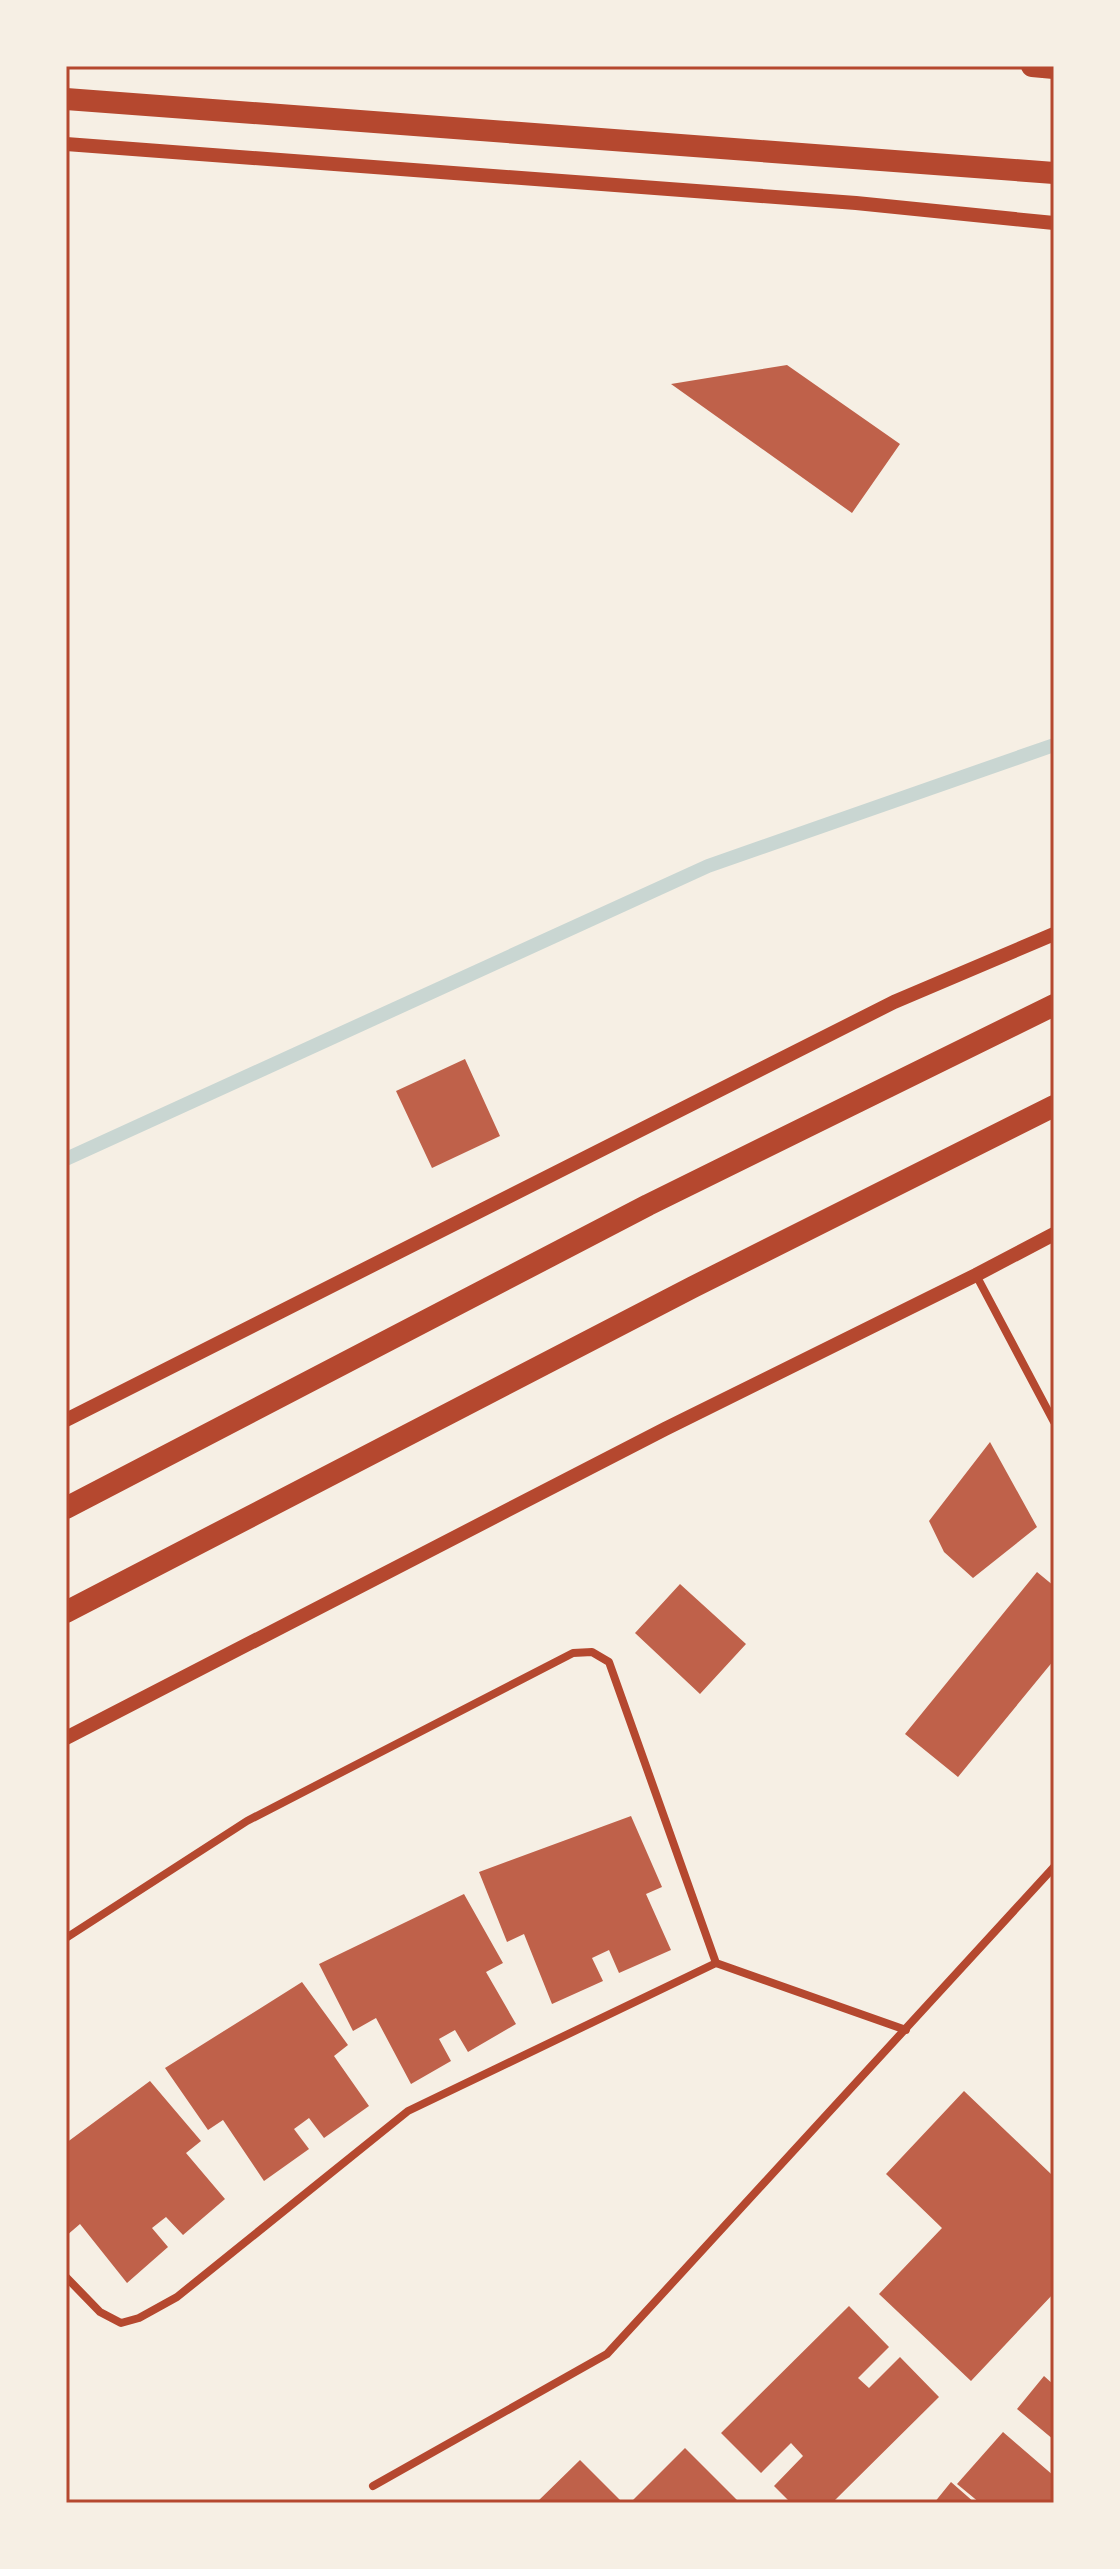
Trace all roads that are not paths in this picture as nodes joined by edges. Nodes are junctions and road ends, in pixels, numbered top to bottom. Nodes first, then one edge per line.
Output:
1 (1032, 66) edge
2 (1054, 68) edge
3 (66, 99) edge
4 (66, 144) edge
5 (1054, 173) edge
6 (1054, 223) edge
7 (1054, 934) edge
8 (1054, 1005) edge
9 (1054, 1106) edge
10 (1054, 1234) edge
11 (976, 1275) junction
12 (66, 1420) edge
13 (1054, 1422) edge
14 (66, 1508) edge
15 (66, 1612) edge
16 (66, 1738) edge
17 (1054, 1867) edge
18 (66, 1938) edge
19 (716, 1963) junction
20 (906, 2030) junction
21 (66, 2277) edge
22 (373, 2486) dead end

1 - 2 highway
3 - 5 highway
4 - 6 street
7 - 12 street
8 - 14 highway
9 - 15 highway
10 - 11 street
11 - 13 street
11 - 16 street
17 - 20 street
18 - 19 street
19 - 20 street
19 - 21 street
20 - 22 street

